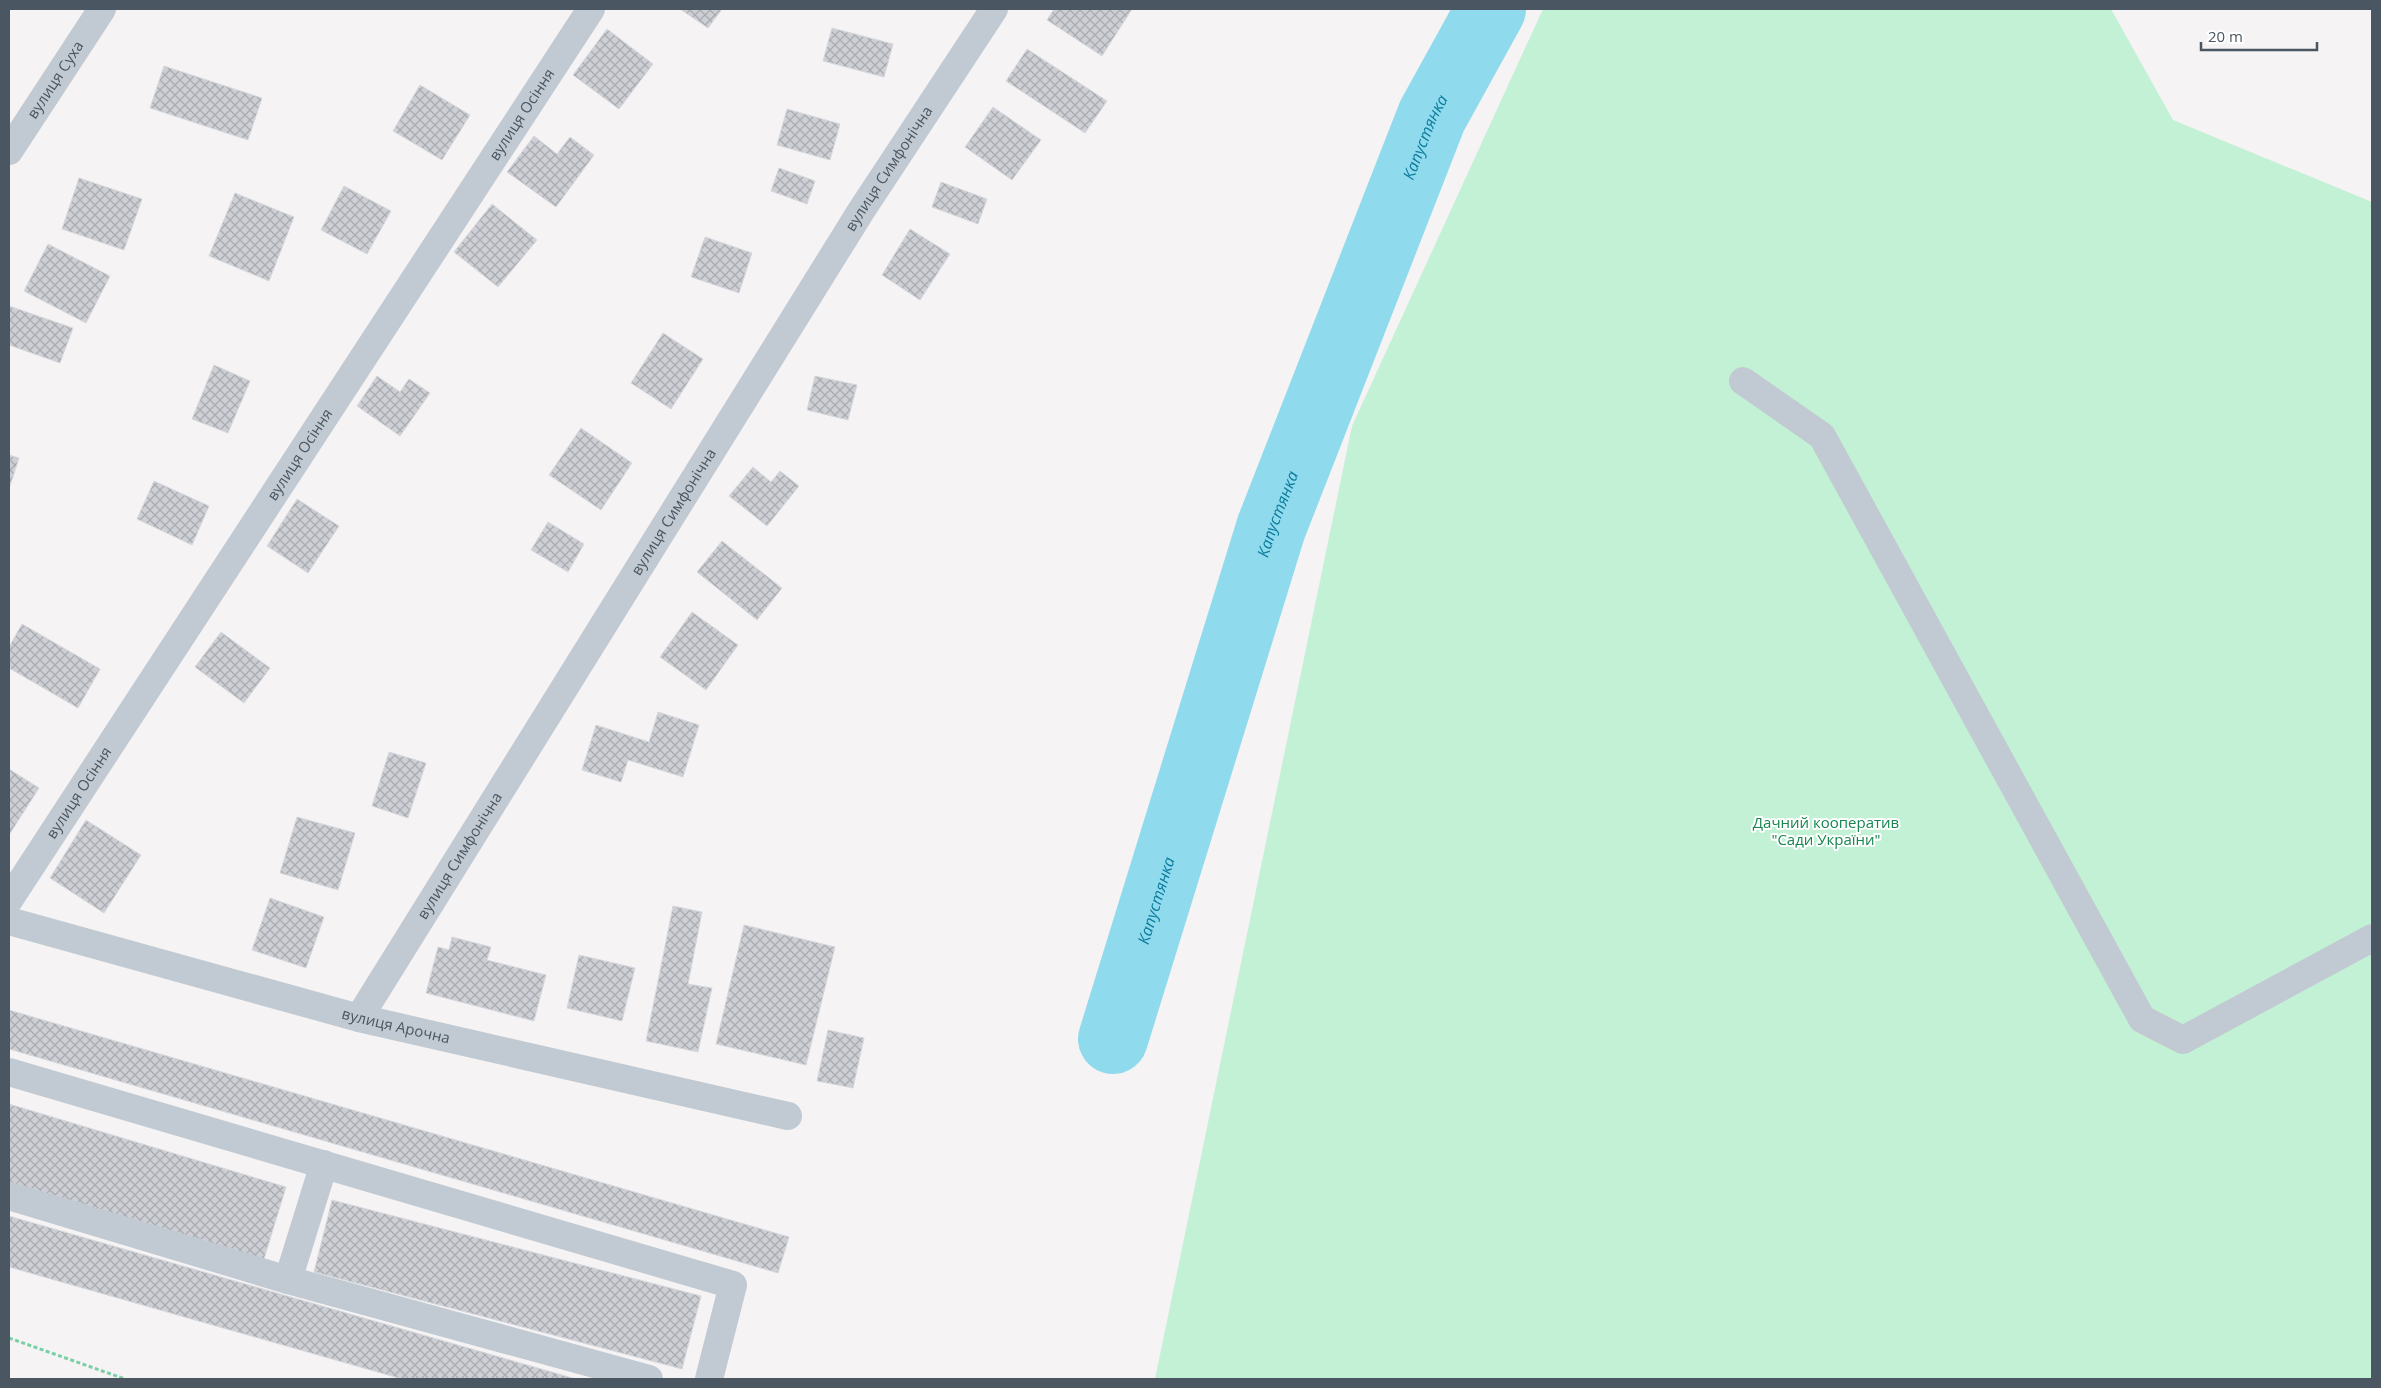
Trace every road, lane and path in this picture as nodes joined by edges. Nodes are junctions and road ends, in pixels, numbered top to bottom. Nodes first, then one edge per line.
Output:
1 (102, 9) edge
2 (591, 9) edge
3 (994, 9) edge
4 (9, 151) edge
5 (1743, 381) dead end
6 (9, 900) edge
7 (9, 921) edge
8 (2372, 938) edge
9 (358, 1018) junction
10 (9, 1072) edge
11 (788, 1116) dead end
12 (324, 1164) junction
13 (9, 1196) edge
14 (288, 1280) junction
15 (9, 1338) edge
16 (125, 1379) edge
17 (649, 1379) edge
18 (709, 1379) edge

1 - 4 street, вулиця Суха
2 - 6 street, вулиця Осіння
3 - 9 street, вулиця Симфонічна
5 - 8 street
7 - 9 street, вулиця Арочна
9 - 11 street, вулиця Арочна
10 - 12 street
12 - 14 street
12 - 18 street
13 - 14 street
14 - 17 street
15 - 16 path

